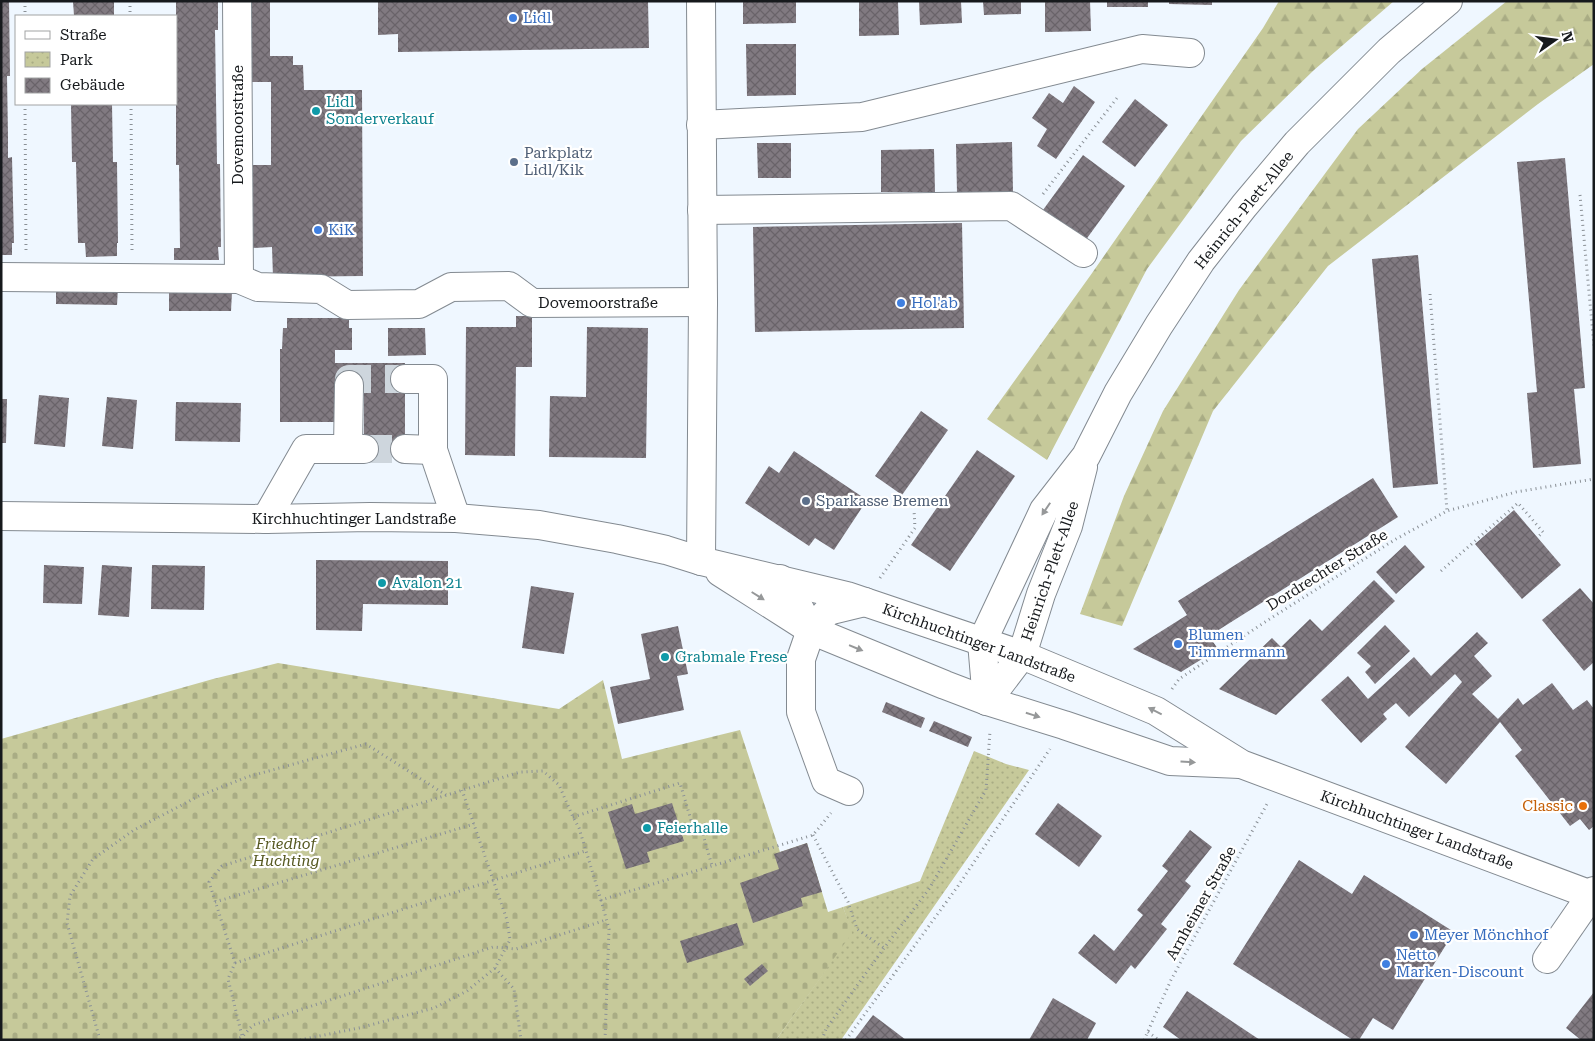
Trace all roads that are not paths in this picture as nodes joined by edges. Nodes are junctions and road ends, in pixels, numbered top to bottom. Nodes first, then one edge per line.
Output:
1 (237, 1) edge
2 (701, 1) edge
3 (1448, 1) edge
4 (1190, 53) dead end
5 (701, 125) junction
6 (702, 210) junction
7 (1083, 253) dead end
8 (14, 277) edge
9 (239, 279) junction
10 (703, 302) junction
11 (405, 379) tunnel mouth
12 (349, 385) dead end
13 (405, 449) tunnel mouth
14 (433, 450) junction
15 (1086, 456) junction
16 (1, 516) edge
17 (456, 518) junction
18 (266, 519) junction
19 (702, 561) junction
20 (780, 580) junction
21 (864, 602) junction
22 (811, 630) junction
23 (982, 642) junction
24 (1022, 656) junction
25 (987, 701) junction
26 (1241, 764) junction
27 (849, 791) road end
28 (1593, 894) edge
29 (1547, 959) dead end

1 - 9 main road, Dovemoorstraße
2 - 5 main road
3 - 15 main road, Heinrich-Plett-Allee
4 - 5 main road
5 - 6 main road
6 - 7 main road
6 - 10 main road
8 - 9 main road, Dovemoorstraße
9 - 10 main road, Dovemoorstraße
10 - 19 main road
11 - 14 main road
12 - 18 main road
13 - 14 main road
14 - 17 main road
15 -> 23 main road, Heinrich-Plett-Allee
15 - 24 main road, Heinrich-Plett-Allee
16 - 18 main road, Kirchhuchtinger Landstraße
17 - 18 main road, Kirchhuchtinger Landstraße
17 - 19 main road, Kirchhuchtinger Landstraße
19 - 20 main road, Kirchhuchtinger Landstraße
19 -> 22 main road, Kirchhuchtinger Landstraße
20 - 21 main road, Kirchhuchtinger Landstraße
20 - 22 main road
21 - 22 main road
21 - 23 main road, Kirchhuchtinger Landstraße
22 -> 25 main road, Kirchhuchtinger Landstraße
22 - 27 main road
23 - 24 main road, Kirchhuchtinger Landstraße
23 - 25 main road
24 - 25 main road, Heinrich-Plett-Allee
26 -> 24 main road, Kirchhuchtinger Landstraße
25 -> 26 main road, Kirchhuchtinger Landstraße
26 - 28 main road, Kirchhuchtinger Landstraße
28 - 29 main road

